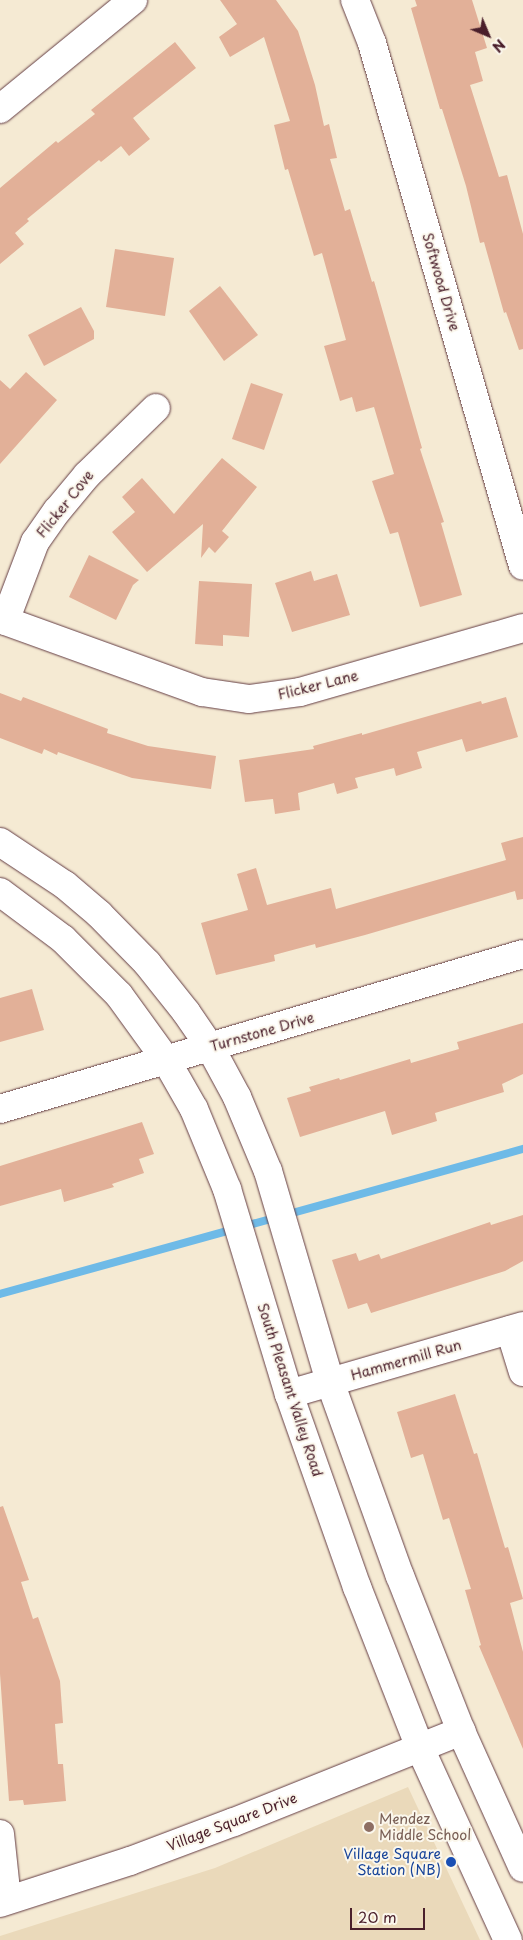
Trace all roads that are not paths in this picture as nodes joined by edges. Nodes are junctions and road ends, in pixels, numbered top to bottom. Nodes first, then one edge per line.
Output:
1 (133, 0) edge
2 (355, 0) edge
3 (0, 109) edge
4 (156, 408) dead end
5 (523, 566) edge
6 (2, 620) edge
7 (523, 628) edge
8 (0, 842) edge
9 (0, 892) edge
10 (523, 954) edge
11 (210, 1047) junction
12 (166, 1060) junction
13 (0, 1109) edge
14 (517, 1328) edge
15 (523, 1372) edge
16 (330, 1382) junction
17 (289, 1394) junction
18 (461, 1731) junction
19 (420, 1748) junction
20 (0, 1834) edge
21 (523, 1868) edge
22 (4, 1901) edge
23 (508, 1940) edge

1 - 3 street
2 - 5 street, Softwood Drive
4 - 6 street, Flicker Cove
6 - 7 street, Flicker Lane
8 - 11 street
9 - 12 street, South Pleasant Valley Road
10 - 11 street, Turnstone Drive
11 - 12 street, Turnstone Drive
11 - 16 street
12 - 13 street, Turnstone Drive
12 - 17 street, South Pleasant Valley Road
14 - 15 street
14 - 16 street, Hammermill Run
16 - 17 street, Hammermill Run
16 - 18 street
17 - 19 street, South Pleasant Valley Road
18 - 19 street, Village Square Drive
18 - 21 street
19 - 22 street, Village Square Drive
19 - 23 street, South Pleasant Valley Road
20 - 22 street

